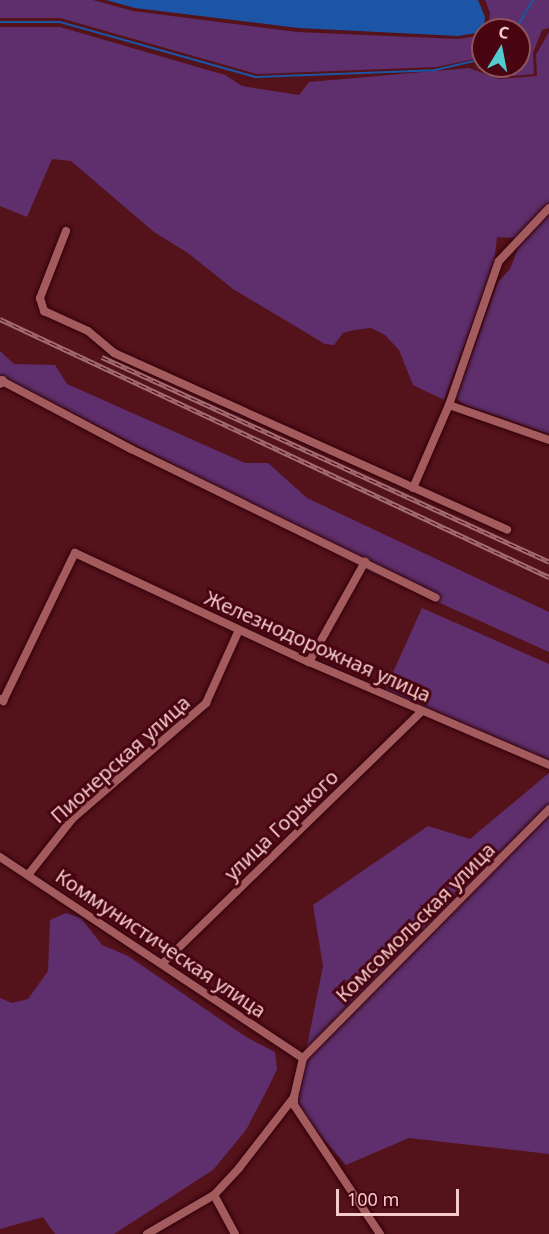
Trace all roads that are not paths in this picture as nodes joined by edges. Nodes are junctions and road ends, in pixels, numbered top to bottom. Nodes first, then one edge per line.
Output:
1 (549, 208) edge
2 (66, 231) dead end
3 (1, 382) edge
4 (449, 405) junction
5 (549, 440) edge
6 (413, 488) junction
7 (507, 530) dead end
8 (365, 562) junction
9 (436, 598) dead end
10 (239, 630) junction
11 (309, 662) junction
12 (1, 700) edge
13 (421, 712) junction
14 (549, 765) edge
15 (549, 808) edge
16 (0, 858) edge
17 (28, 875) junction
18 (164, 962) junction
19 (303, 1058) junction
20 (294, 1097) junction
21 (214, 1195) junction
22 (147, 1234) edge
23 (235, 1234) edge
24 (380, 1234) edge

1 - 4 street
2 - 6 street
3 - 8 street
4 - 5 street
4 - 6 street
6 - 7 street
8 - 9 street
8 - 11 street
10 - 11 street, Железнодорожная улица
10 - 12 street, Железнодорожная улица
10 - 17 street, Пионерская улица
11 - 13 street, Железнодорожная улица
13 - 14 street, Железнодорожная улица
13 - 18 street, улица Горького
15 - 19 street, Комсомольская улица
16 - 17 street, Коммунистическая улица
17 - 18 street, Коммунистическая улица
18 - 19 street, Коммунистическая улица
19 - 20 street
20 - 21 street
20 - 24 street
21 - 22 street
21 - 23 street

